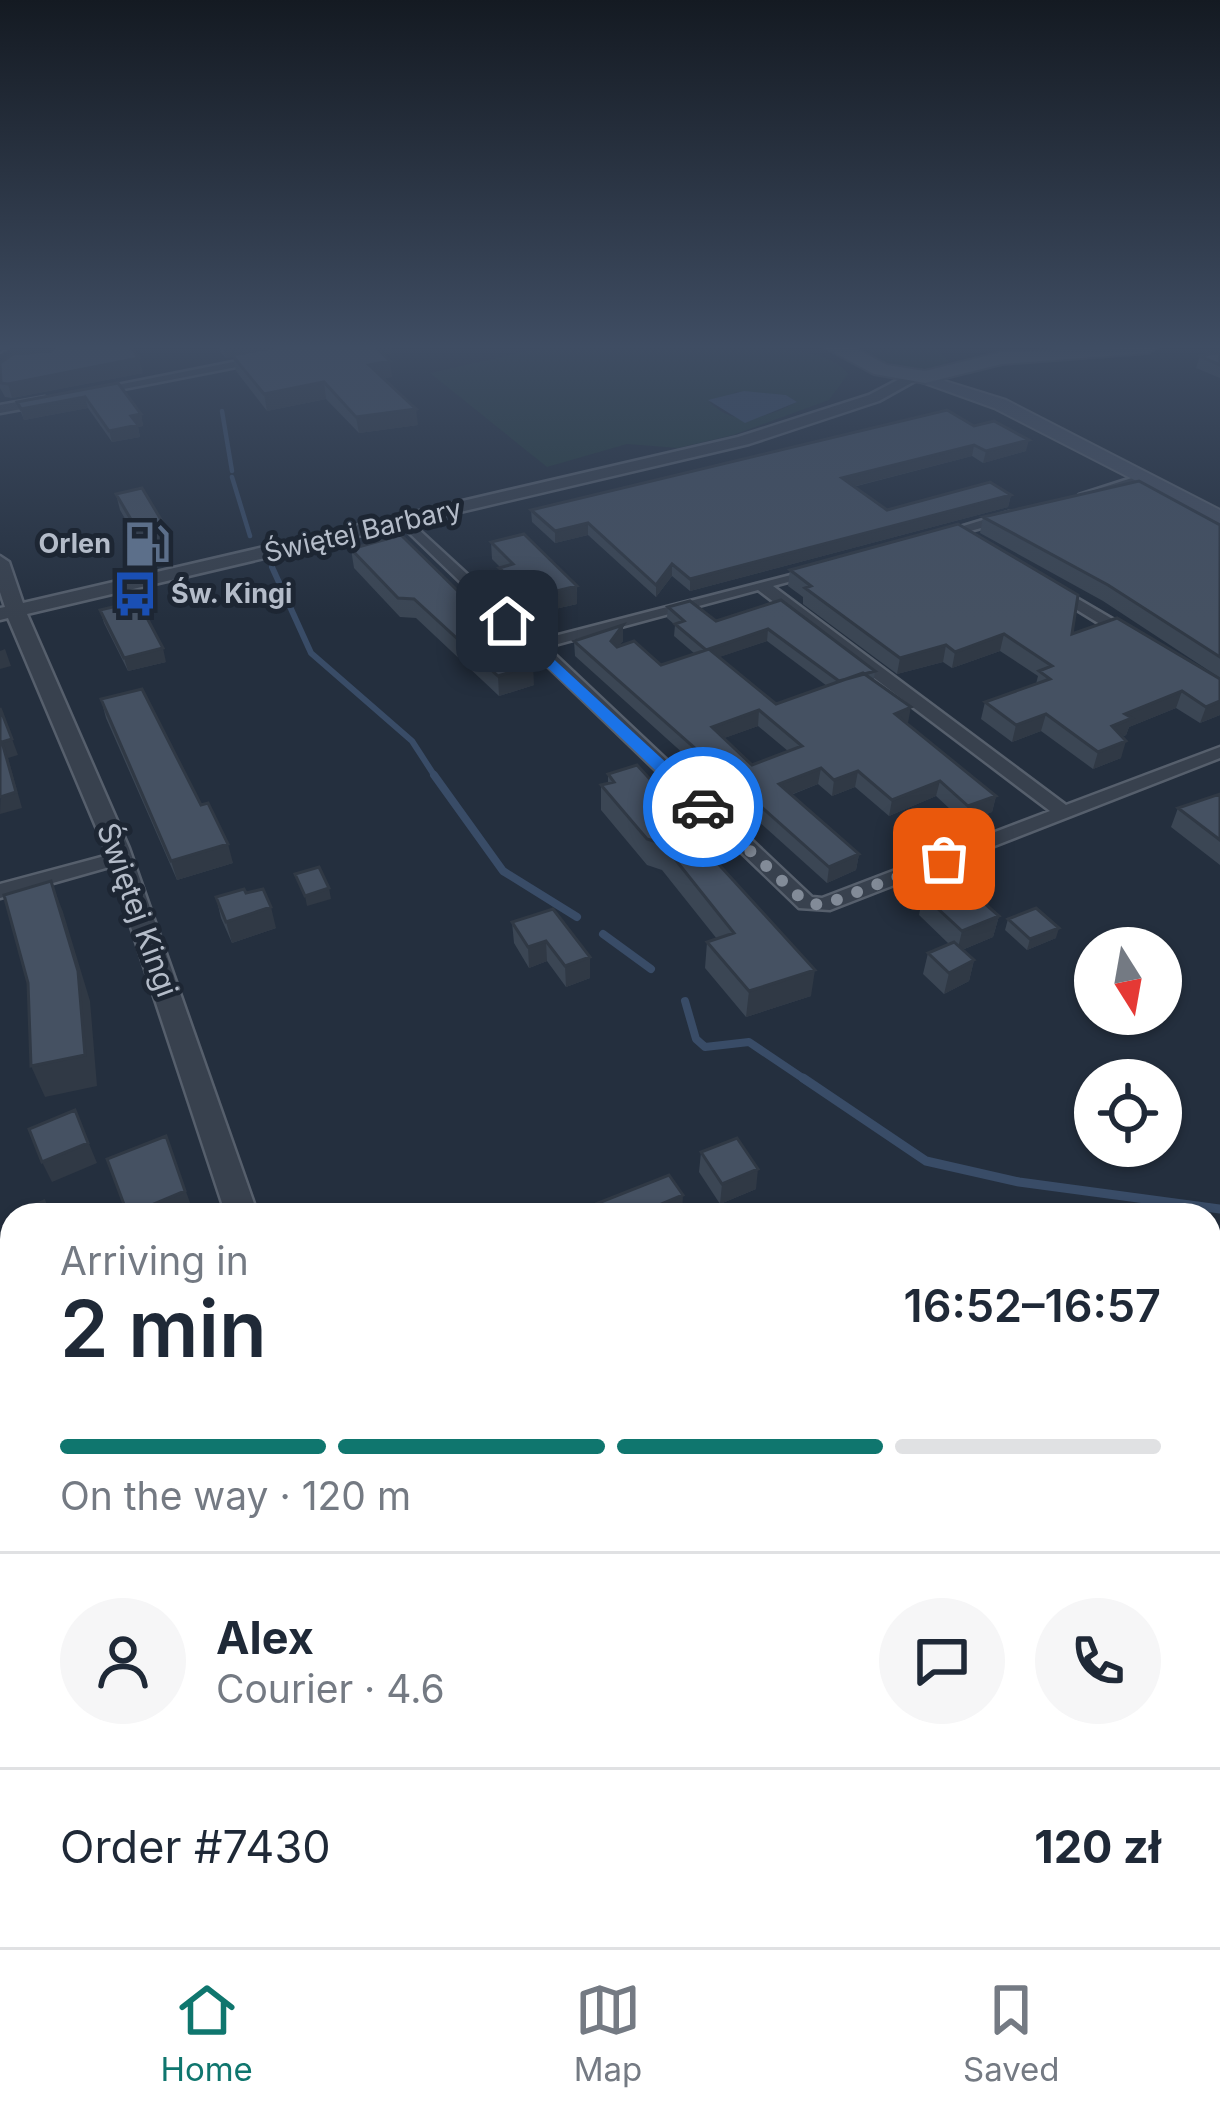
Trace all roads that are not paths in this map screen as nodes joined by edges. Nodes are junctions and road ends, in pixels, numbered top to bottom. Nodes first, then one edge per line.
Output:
1 (752, 438) edge
2 (1065, 438) edge
3 (1143, 479) junction
4 (1065, 500) edge
5 (1022, 512) edge
6 (1220, 518) edge
7 (405, 521) junction
8 (958, 530) junction
9 (914, 543) edge
10 (978, 543) edge
11 (0, 562) edge
12 (827, 567) edge
13 (1038, 580) edge
14 (761, 585) junction
15 (8, 612) edge
16 (1139, 641) edge
17 (533, 646) junction
18 (1220, 752) edge
19 (1065, 813) junction
20 (120, 858) junction
21 (0, 891) edge
22 (238, 1203) edge

1 - 7 street, Świętej Barbary
2 - 3 main road
3 - 4 street
3 - 6 main road
5 - 8 street
7 - 15 street, Świętej Barbary
7 - 17 street
8 - 9 street
8 - 10 street
11 - 15 street, Świętej Kingi
12 - 14 street
13 - 16 street
14 - 17 street
14 - 19 street
15 - 20 street, Świętej Kingi
17 - 19 street
18 - 19 street
20 - 21 street
20 - 22 street, Świętej Kingi

